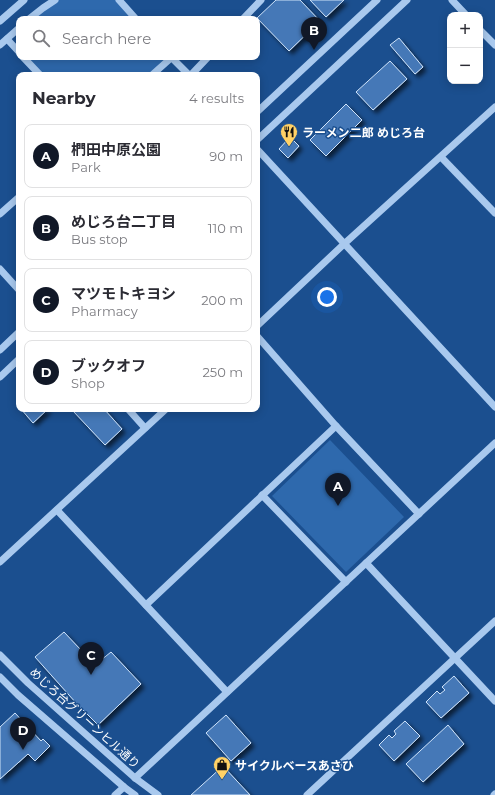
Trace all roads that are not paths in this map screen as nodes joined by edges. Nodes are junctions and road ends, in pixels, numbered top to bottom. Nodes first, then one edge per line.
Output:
1 (24, 0) edge
2 (55, 0) edge
3 (119, 0) edge
4 (261, 0) edge
5 (377, 0) edge
6 (407, 0) edge
7 (452, 0) edge
8 (463, 12) edge
9 (34, 16) edge
10 (133, 16) edge
11 (246, 16) edge
12 (0, 21) edge
13 (16, 31) edge
14 (483, 33) edge
15 (6, 39) junction
16 (0, 44) edge
17 (495, 45) edge
18 (16, 49) edge
19 (26, 60) edge
20 (168, 60) edge
21 (174, 60) edge
22 (205, 60) edge
23 (37, 72) edge
24 (155, 72) edge
25 (187, 72) edge
26 (193, 72) edge
27 (495, 107) edge
28 (260, 109) edge
29 (260, 137) edge
30 (260, 152) edge
31 (441, 157) junction
32 (16, 199) edge
33 (495, 213) edge
34 (0, 214) edge
35 (344, 244) junction
36 (0, 269) edge
37 (16, 287) edge
38 (260, 323) edge
39 (16, 335) edge
40 (260, 339) edge
41 (0, 350) edge
42 (16, 362) edge
43 (0, 377) edge
44 (495, 407) edge
45 (131, 412) edge
46 (163, 412) edge
47 (336, 426) junction
48 (145, 428) junction
49 (495, 444) edge
50 (262, 495) junction
51 (57, 510) junction
52 (419, 514) junction
53 (0, 562) edge
54 (366, 563) junction
55 (346, 582) junction
56 (146, 605) junction
57 (495, 621) edge
58 (0, 655) edge
59 (455, 658) junction
60 (0, 677) edge
61 (228, 692) junction
62 (495, 701) edge
63 (135, 778) junction
64 (124, 787) junction
65 (309, 794) edge
66 (115, 795) edge
67 (135, 795) edge
68 (158, 795) edge

1 - 12 street
2 - 9 street
3 - 10 street
4 - 11 street
5 - 28 street
6 - 29 street
7 - 8 street
13 - 15 street
14 - 17 street
15 - 16 street
15 - 18 street
19 - 23 street
20 - 24 street
21 - 25 street
22 - 26 street
27 - 31 street
30 - 35 street
31 - 33 street
31 - 35 street
32 - 34 street
35 - 38 street
35 - 44 street
36 - 37 street
39 - 41 street
40 - 47 street
42 - 43 street
45 - 48 street
46 - 48 street
47 - 50 street
47 - 52 street
48 - 51 street
49 - 52 street
50 - 55 street
50 - 56 street
51 - 53 street
51 - 56 street
52 - 54 street
54 - 55 street
54 - 59 street
55 - 61 street
56 - 61 street
57 - 59 street
58 - 63 street, めじろ台グリーンヒル通り
59 - 62 street
59 - 65 street
60 - 64 street
61 - 63 street
63 - 68 street, めじろ台グリーンヒル通り
64 - 66 street
64 - 67 street

